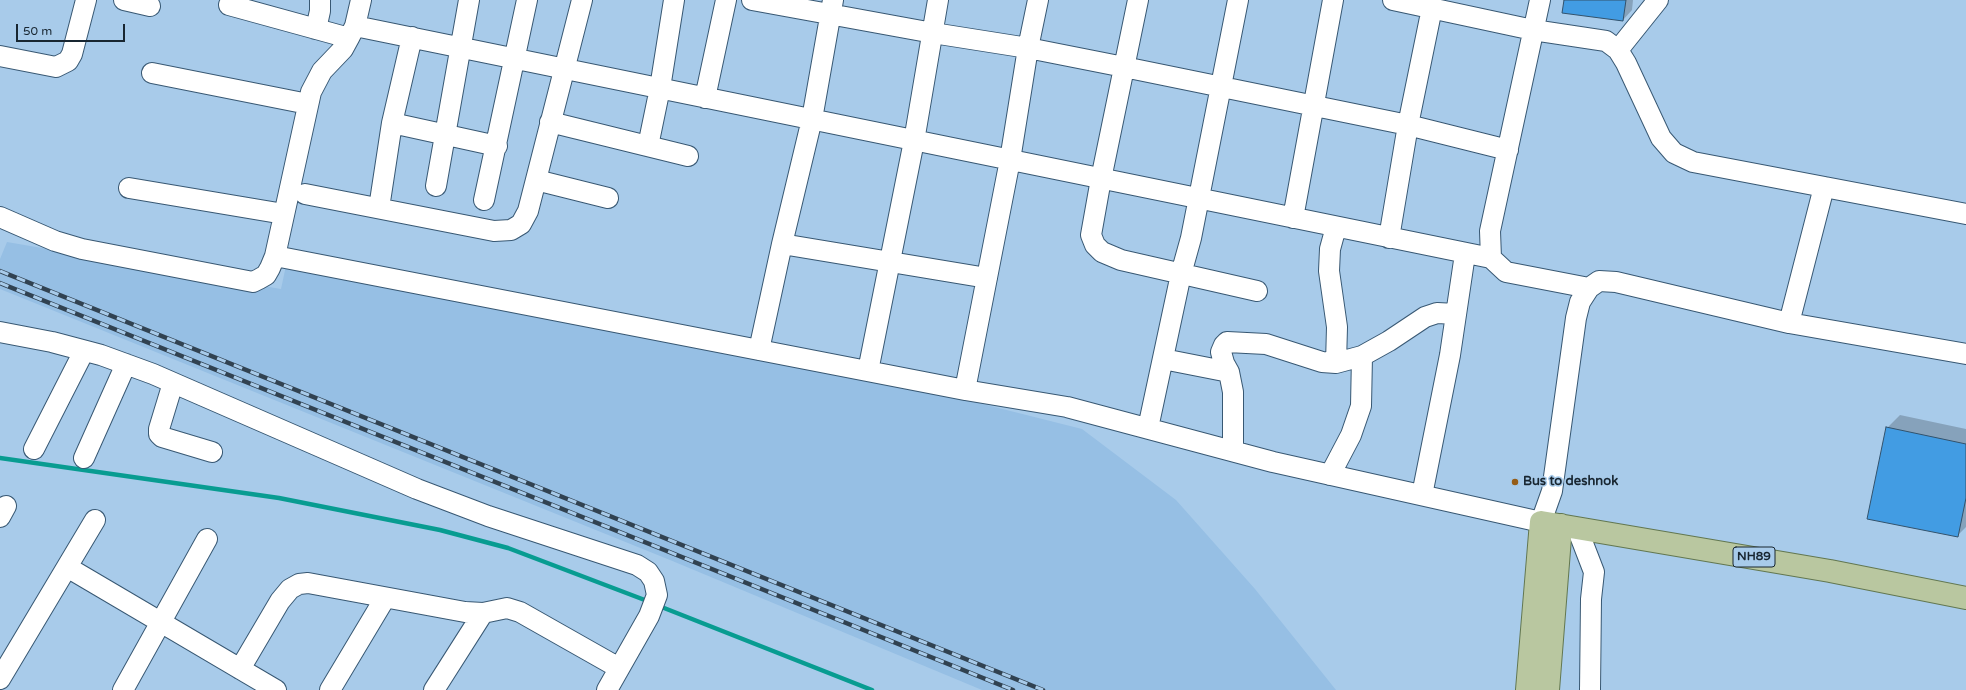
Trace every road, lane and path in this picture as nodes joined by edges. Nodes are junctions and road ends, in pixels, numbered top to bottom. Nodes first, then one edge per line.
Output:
1 (86, 0) edge
2 (124, 0) edge
3 (320, 0) edge
4 (361, 0) edge
5 (469, 0) edge
6 (527, 0) edge
7 (582, 0) edge
8 (674, 0) edge
9 (726, 0) edge
10 (752, 0) edge
11 (938, 0) edge
12 (1038, 0) edge
13 (1138, 0) edge
14 (1238, 0) edge
15 (1333, 0) edge
16 (1393, 0) edge
17 (1540, 0) edge
18 (1658, 0) edge
19 (229, 5) dead end
20 (150, 6) dead end
21 (831, 7) edge
22 (1432, 8) junction
23 (316, 29) junction
24 (1533, 30) junction
25 (352, 32) junction
26 (933, 33) junction
27 (412, 37) junction
28 (461, 47) junction
29 (1028, 48) junction
30 (1618, 50) junction
31 (0, 56) edge
32 (515, 58) junction
33 (1124, 67) junction
34 (564, 68) junction
35 (152, 73) dead end
36 (1221, 87) junction
37 (660, 88) junction
38 (705, 98) junction
39 (308, 104) junction
40 (1315, 106) junction
41 (812, 119) junction
42 (550, 122) junction
43 (392, 123) junction
44 (1408, 125) junction
45 (446, 135) junction
46 (914, 141) junction
47 (497, 146) junction
48 (648, 146) junction
49 (1508, 150) junction
50 (688, 156) dead end
51 (1010, 160) junction
52 (1101, 179) junction
53 (536, 180) junction
54 (436, 186) dead end
55 (1824, 187) junction
56 (129, 188) dead end
57 (305, 194) dead end
58 (608, 198) dead end
59 (1199, 199) junction
60 (484, 200) dead end
61 (379, 208) junction
62 (284, 214) junction
63 (1966, 214) edge
64 (0, 217) edge
65 (1293, 218) junction
66 (1336, 227) junction
67 (1389, 238) junction
68 (782, 244) junction
69 (1465, 254) junction
70 (274, 256) junction
71 (1491, 258) junction
72 (889, 262) junction
73 (1181, 274) junction
74 (987, 278) junction
75 (1589, 288) junction
76 (1257, 291) dead end
77 (1456, 314) junction
78 (1790, 323) junction
79 (0, 332) edge
80 (84, 350) junction
81 (759, 350) junction
82 (1966, 354) edge
83 (1362, 356) junction
84 (1163, 359) junction
85 (1336, 363) junction
86 (126, 364) junction
87 (868, 371) junction
88 (1229, 372) junction
89 (173, 383) junction
90 (965, 390) junction
91 (1148, 428) junction
92 (34, 449) dead end
93 (1233, 451) junction
94 (212, 452) dead end
95 (84, 458) dead end
96 (1330, 475) junction
97 (1422, 495) junction
98 (95, 520) dead end
99 (1560, 525) junction
100 (207, 539) dead end
101 (67, 567) junction
102 (385, 598) junction
103 (1966, 598) edge
104 (482, 613) junction
105 (1543, 614) junction
106 (161, 623) junction
107 (6, 655) edge
108 (619, 668) junction
109 (240, 669) junction
110 (0, 679) edge
111 (123, 690) edge
112 (276, 690) edge
113 (330, 690) edge
114 (434, 690) edge
115 (607, 690) edge
116 (1527, 690) edge
117 (1548, 690) edge
118 (1590, 690) edge

1 - 31 street
2 - 20 street
3 - 23 street
4 - 25 street
5 - 28 street
6 - 32 street
7 - 34 street
8 - 37 street
9 - 38 street
10 - 21 street
11 - 26 street
12 - 29 street
13 - 33 street
14 - 36 street
15 - 40 street
16 - 22 street
17 - 24 street
18 - 30 street
19 - 23 street
21 - 26 street
21 - 41 street
22 - 24 street
22 - 44 street
23 - 25 street
24 - 30 street
24 - 49 street
25 - 27 street
25 - 39 street
26 - 29 street
26 - 46 street
27 - 28 street
27 - 43 street
28 - 32 street
28 - 45 street
29 - 33 street
29 - 51 street
30 - 55 street
32 - 34 street
32 - 47 street
33 - 36 street
33 - 52 street
34 - 37 street
34 - 42 street
35 - 39 street
36 - 40 street
36 - 59 street
37 - 38 street
37 - 48 street
38 - 41 street
39 - 62 street
40 - 44 street
40 - 65 street
41 - 46 street
41 - 68 street
42 - 48 street
42 - 53 street
43 - 45 street
43 - 61 street
44 - 49 street
44 - 67 street
45 - 47 street
45 - 54 street
46 - 51 street
46 - 72 street
47 - 60 street
48 - 50 street
49 - 71 street
51 - 52 street
51 - 74 street
52 - 59 street
52 - 73 street
53 - 58 street
53 - 61 street
55 - 63 street
55 - 78 street
56 - 62 street
57 - 61 street
59 - 65 street
59 - 73 street
62 - 70 street
64 - 70 street
65 - 66 street
66 - 67 street
66 - 85 street
67 - 69 street
68 - 72 street
68 - 81 street
69 - 71 street
69 - 77 street
70 - 81 street
71 - 75 street
72 - 74 street
72 - 87 street
73 - 76 street
73 - 84 street
74 - 90 street
75 - 78 street
75 - 99 street
77 - 83 street
77 - 97 street
78 - 82 street
79 - 80 street
80 - 86 street
80 - 92 street
81 - 87 street
83 - 85 street
83 - 96 street
84 - 88 street
84 - 91 street
85 - 88 street
86 - 89 street
86 - 95 street
87 - 90 street
88 - 93 street
89 - 94 street
89 - 108 street
90 - 91 street
91 - 93 street
93 - 96 street
96 - 97 street
97 - 99 street
98 - 101 street
99 - 103 main road, NH89
99 - 105 main road
99 - 118 street
100 - 106 street
101 - 106 street
101 - 107 street
102 - 104 street
102 - 109 street
102 - 113 street
104 - 108 street
104 - 114 street
105 - 116 main road
105 - 117 main road
106 - 109 street
106 - 111 street
107 - 110 street
108 - 115 street
109 - 112 street

